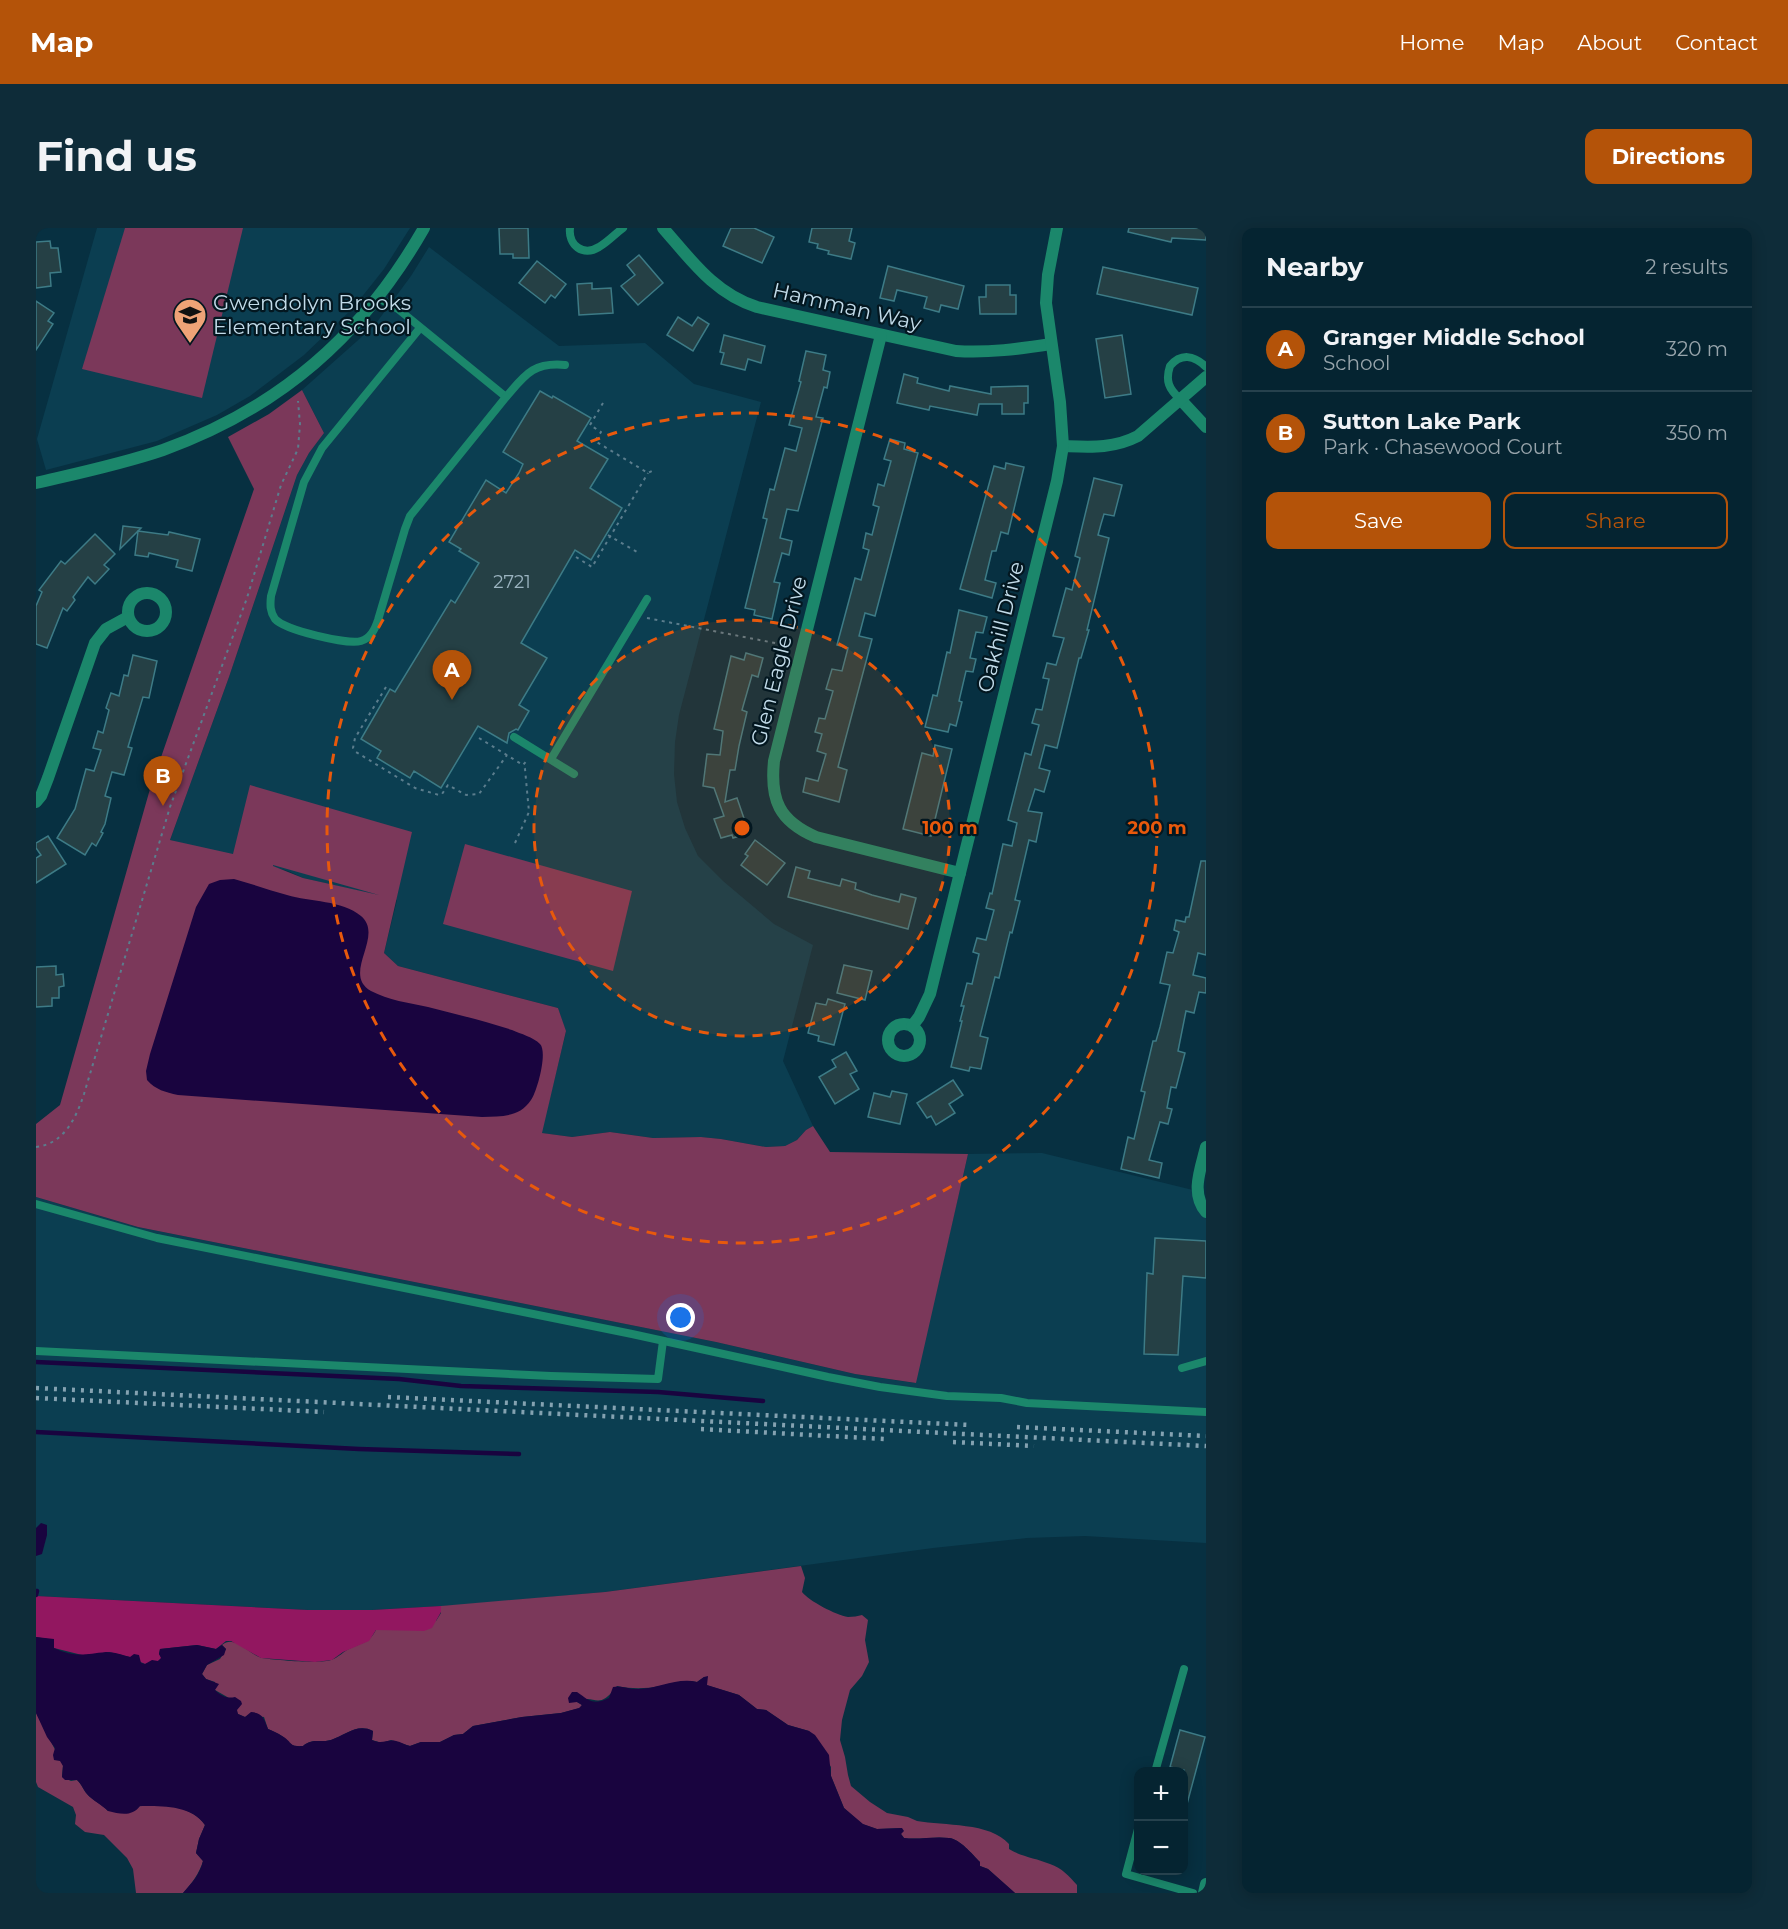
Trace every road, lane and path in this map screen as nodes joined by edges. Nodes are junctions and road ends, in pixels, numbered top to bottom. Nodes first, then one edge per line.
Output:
1 (424, 228) edge
2 (570, 228) edge
3 (623, 228) edge
4 (663, 228) edge
5 (1057, 228) edge
6 (378, 298) junction
7 (420, 328) junction
8 (881, 335) junction
9 (1051, 344) junction
10 (565, 365) dead end
11 (1206, 367) edge
12 (1206, 377) edge
13 (506, 397) junction
14 (1180, 399) junction
15 (297, 401) dead end
16 (603, 403) dead end
17 (1206, 427) edge
18 (1063, 446) junction
19 (652, 471) dead end
20 (648, 473) junction
21 (36, 483) edge
22 (609, 536) junction
23 (637, 552) dead end
24 (576, 557) dead end
25 (647, 599) dead end
26 (128, 617) dead end
27 (644, 617) dead end
28 (785, 645) dead end
29 (386, 687) dead end
30 (514, 737) dead end
31 (479, 738) dead end
32 (507, 755) junction
33 (529, 756) dead end
34 (551, 759) junction
35 (523, 765) junction
36 (574, 774) dead end
37 (36, 802) edge
38 (515, 843) dead end
39 (960, 873) junction
40 (912, 1026) dead end
41 (36, 1147) edge
42 (1206, 1147) edge
43 (36, 1204) edge
44 (1205, 1212) edge
45 (663, 1341) junction
46 (36, 1351) edge
47 (1206, 1361) edge
48 (1182, 1368) dead end
49 (1206, 1412) edge
50 (1184, 1669) dead end
51 (1156, 1767) edge
52 (1134, 1844) edge
53 (1206, 1884) edge
54 (1194, 1893) edge
55 (1204, 1893) edge

1 - 6 street
2 - 3 lane
4 - 8 street, Hamman Way
5 - 9 street, Oakhill Drive
6 - 7 lane
6 - 21 street
7 - 13 lane
7 - 13 lane
8 - 9 street, Hamman Way
8 - 39 street, Glen Eagle Drive
9 - 18 street, Oakhill Drive
10 - 13 lane
11 - 14 lane
12 - 14 street
14 - 17 street
14 - 18 street
15 - 41 path
16 - 20 path
18 - 39 street, Oakhill Drive
19 - 20 path
20 - 22 path
22 - 23 path
22 - 24 path
25 - 34 lane
26 - 37 street
27 - 28 path
29 - 32 path
30 - 34 lane
31 - 32 path
32 - 35 path
33 - 35 path
34 - 36 lane
35 - 38 path
39 - 40 street, Oakhill Drive
42 - 44 street
43 - 45 lane
45 - 46 lane
45 - 49 lane
47 - 48 lane
50 - 51 lane
52 - 54 lane
53 - 55 street

